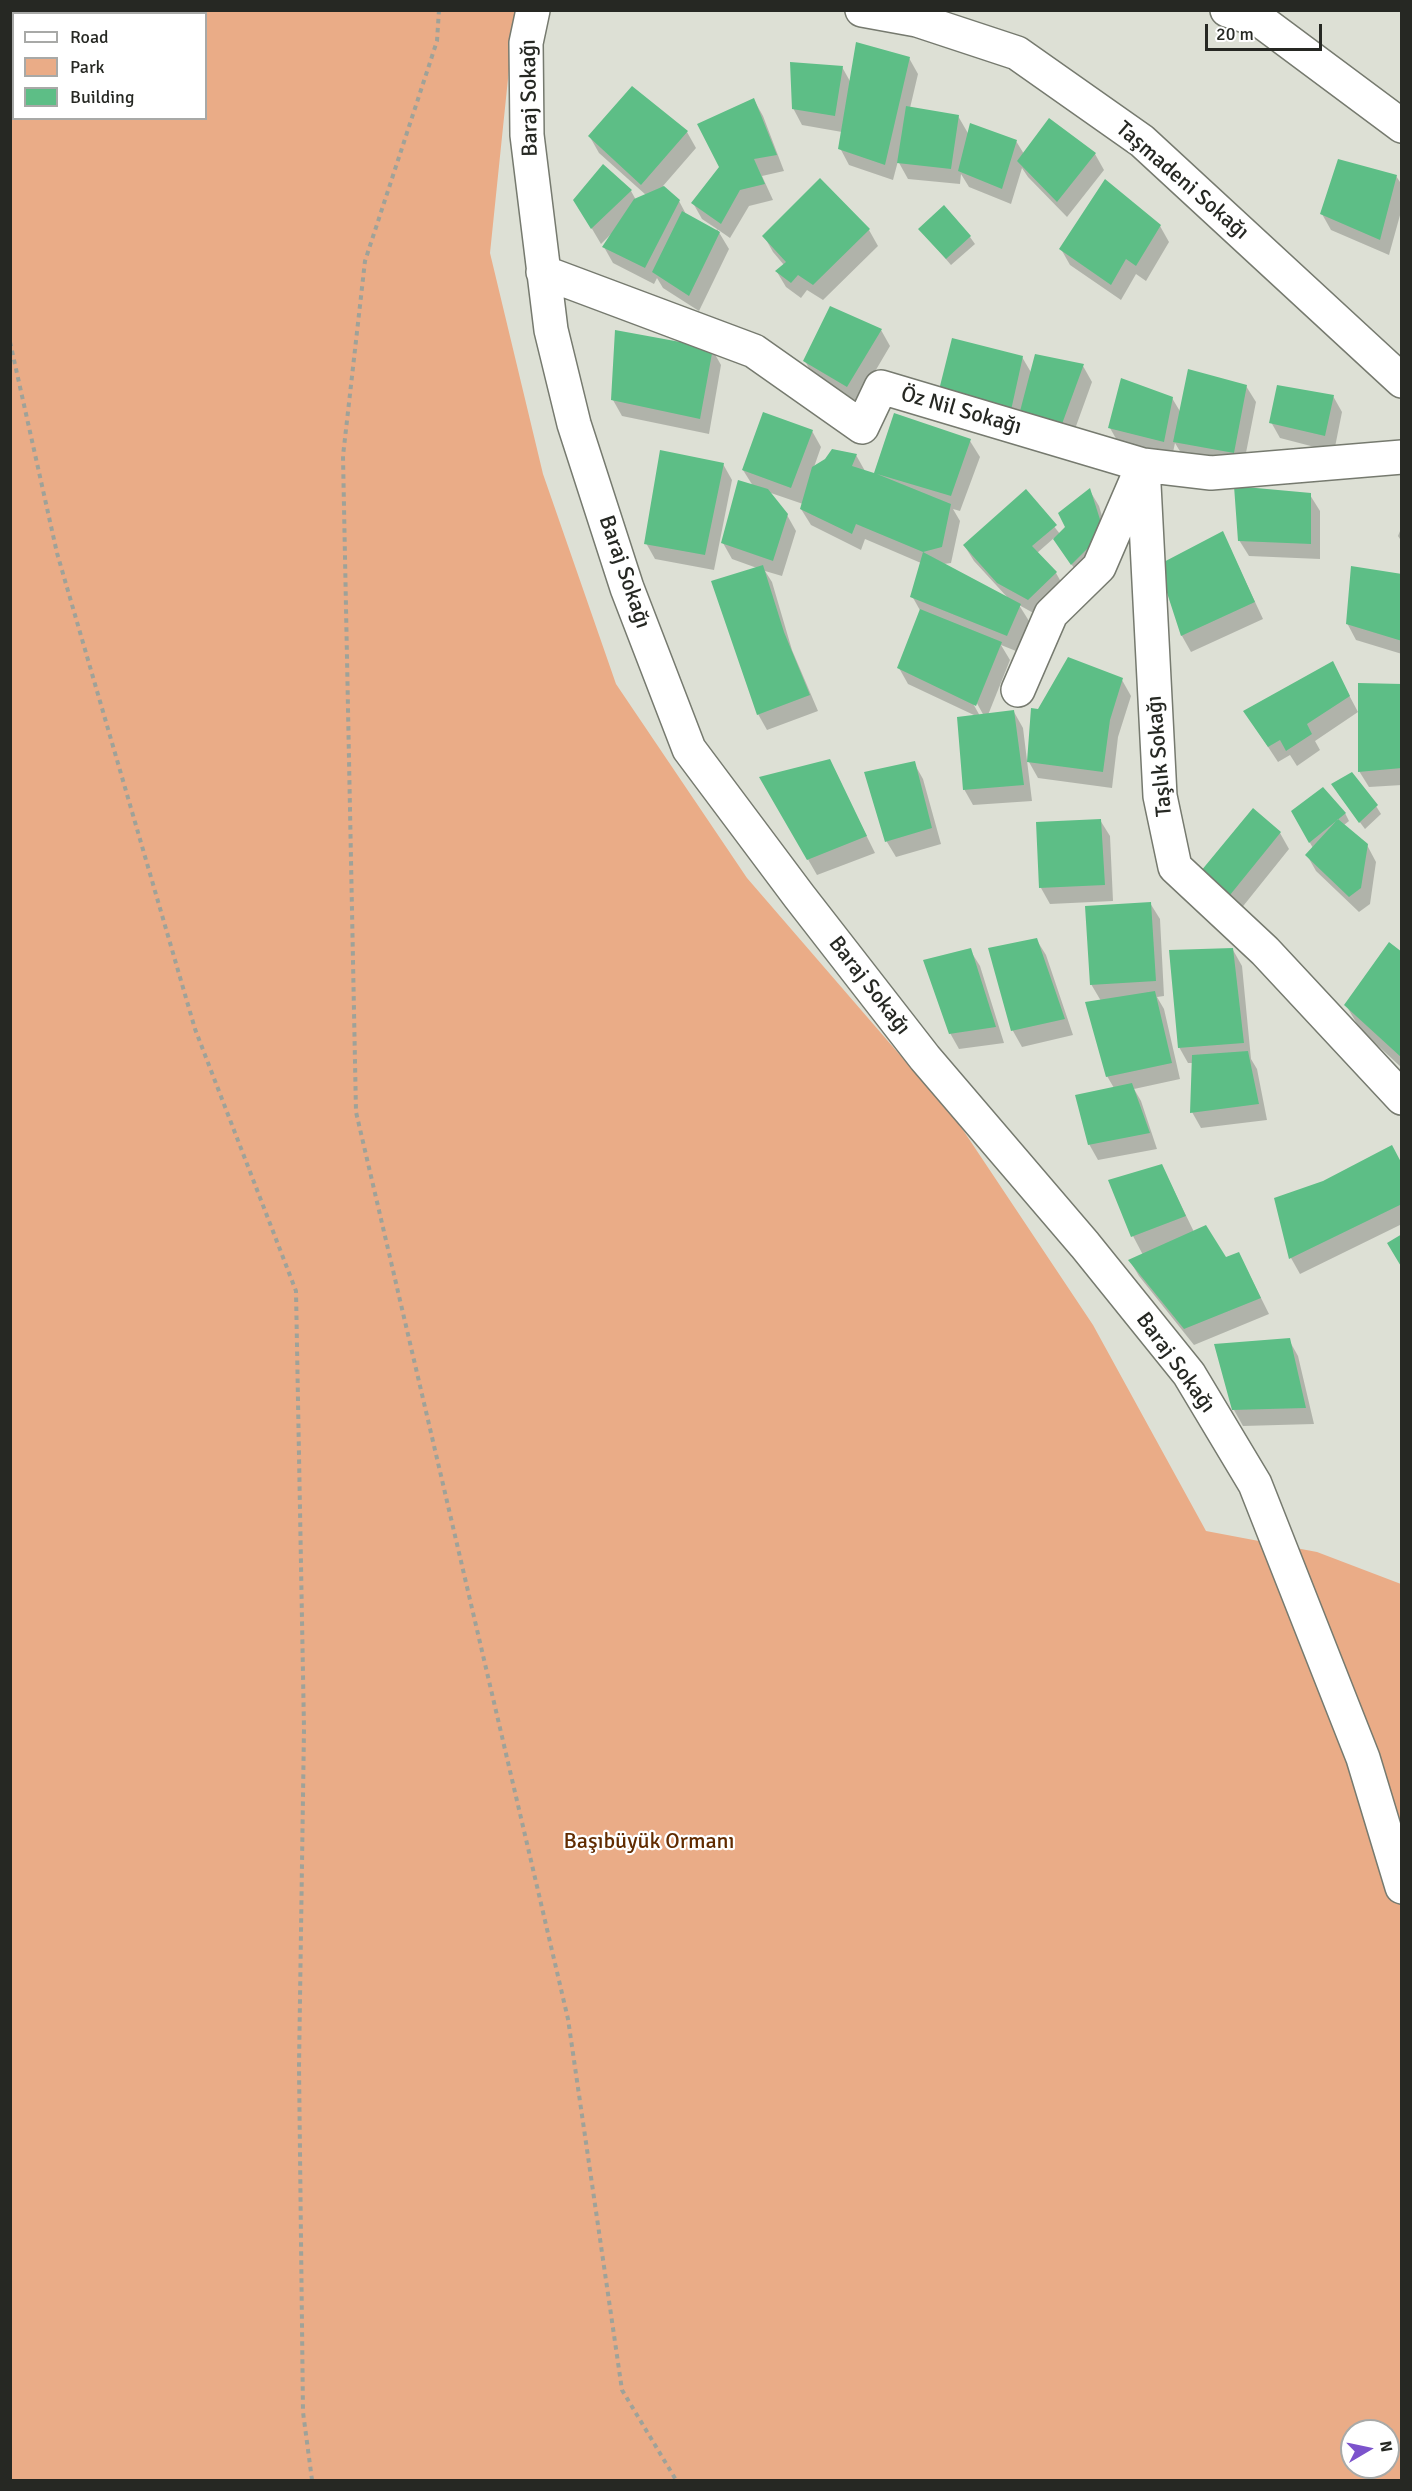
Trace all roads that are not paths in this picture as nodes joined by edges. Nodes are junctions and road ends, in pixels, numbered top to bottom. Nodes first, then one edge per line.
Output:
1 (533, 10) edge
2 (862, 10) edge
3 (1227, 10) edge
4 (1401, 126) edge
5 (543, 272) junction
6 (1401, 381) edge
7 (1401, 457) edge
8 (1143, 465) junction
9 (1018, 690) dead end
10 (1401, 1098) edge
11 (1401, 1887) edge

1 - 5 street, Baraj Sokağı
2 - 6 street, Taşmadeni Sokağı
3 - 4 street
5 - 8 street, Öz Nil Sokağı
5 - 11 street, Baraj Sokağı
7 - 8 street, Öz Nil Sokağı
8 - 9 street
8 - 10 street, Taşlık Sokağı

